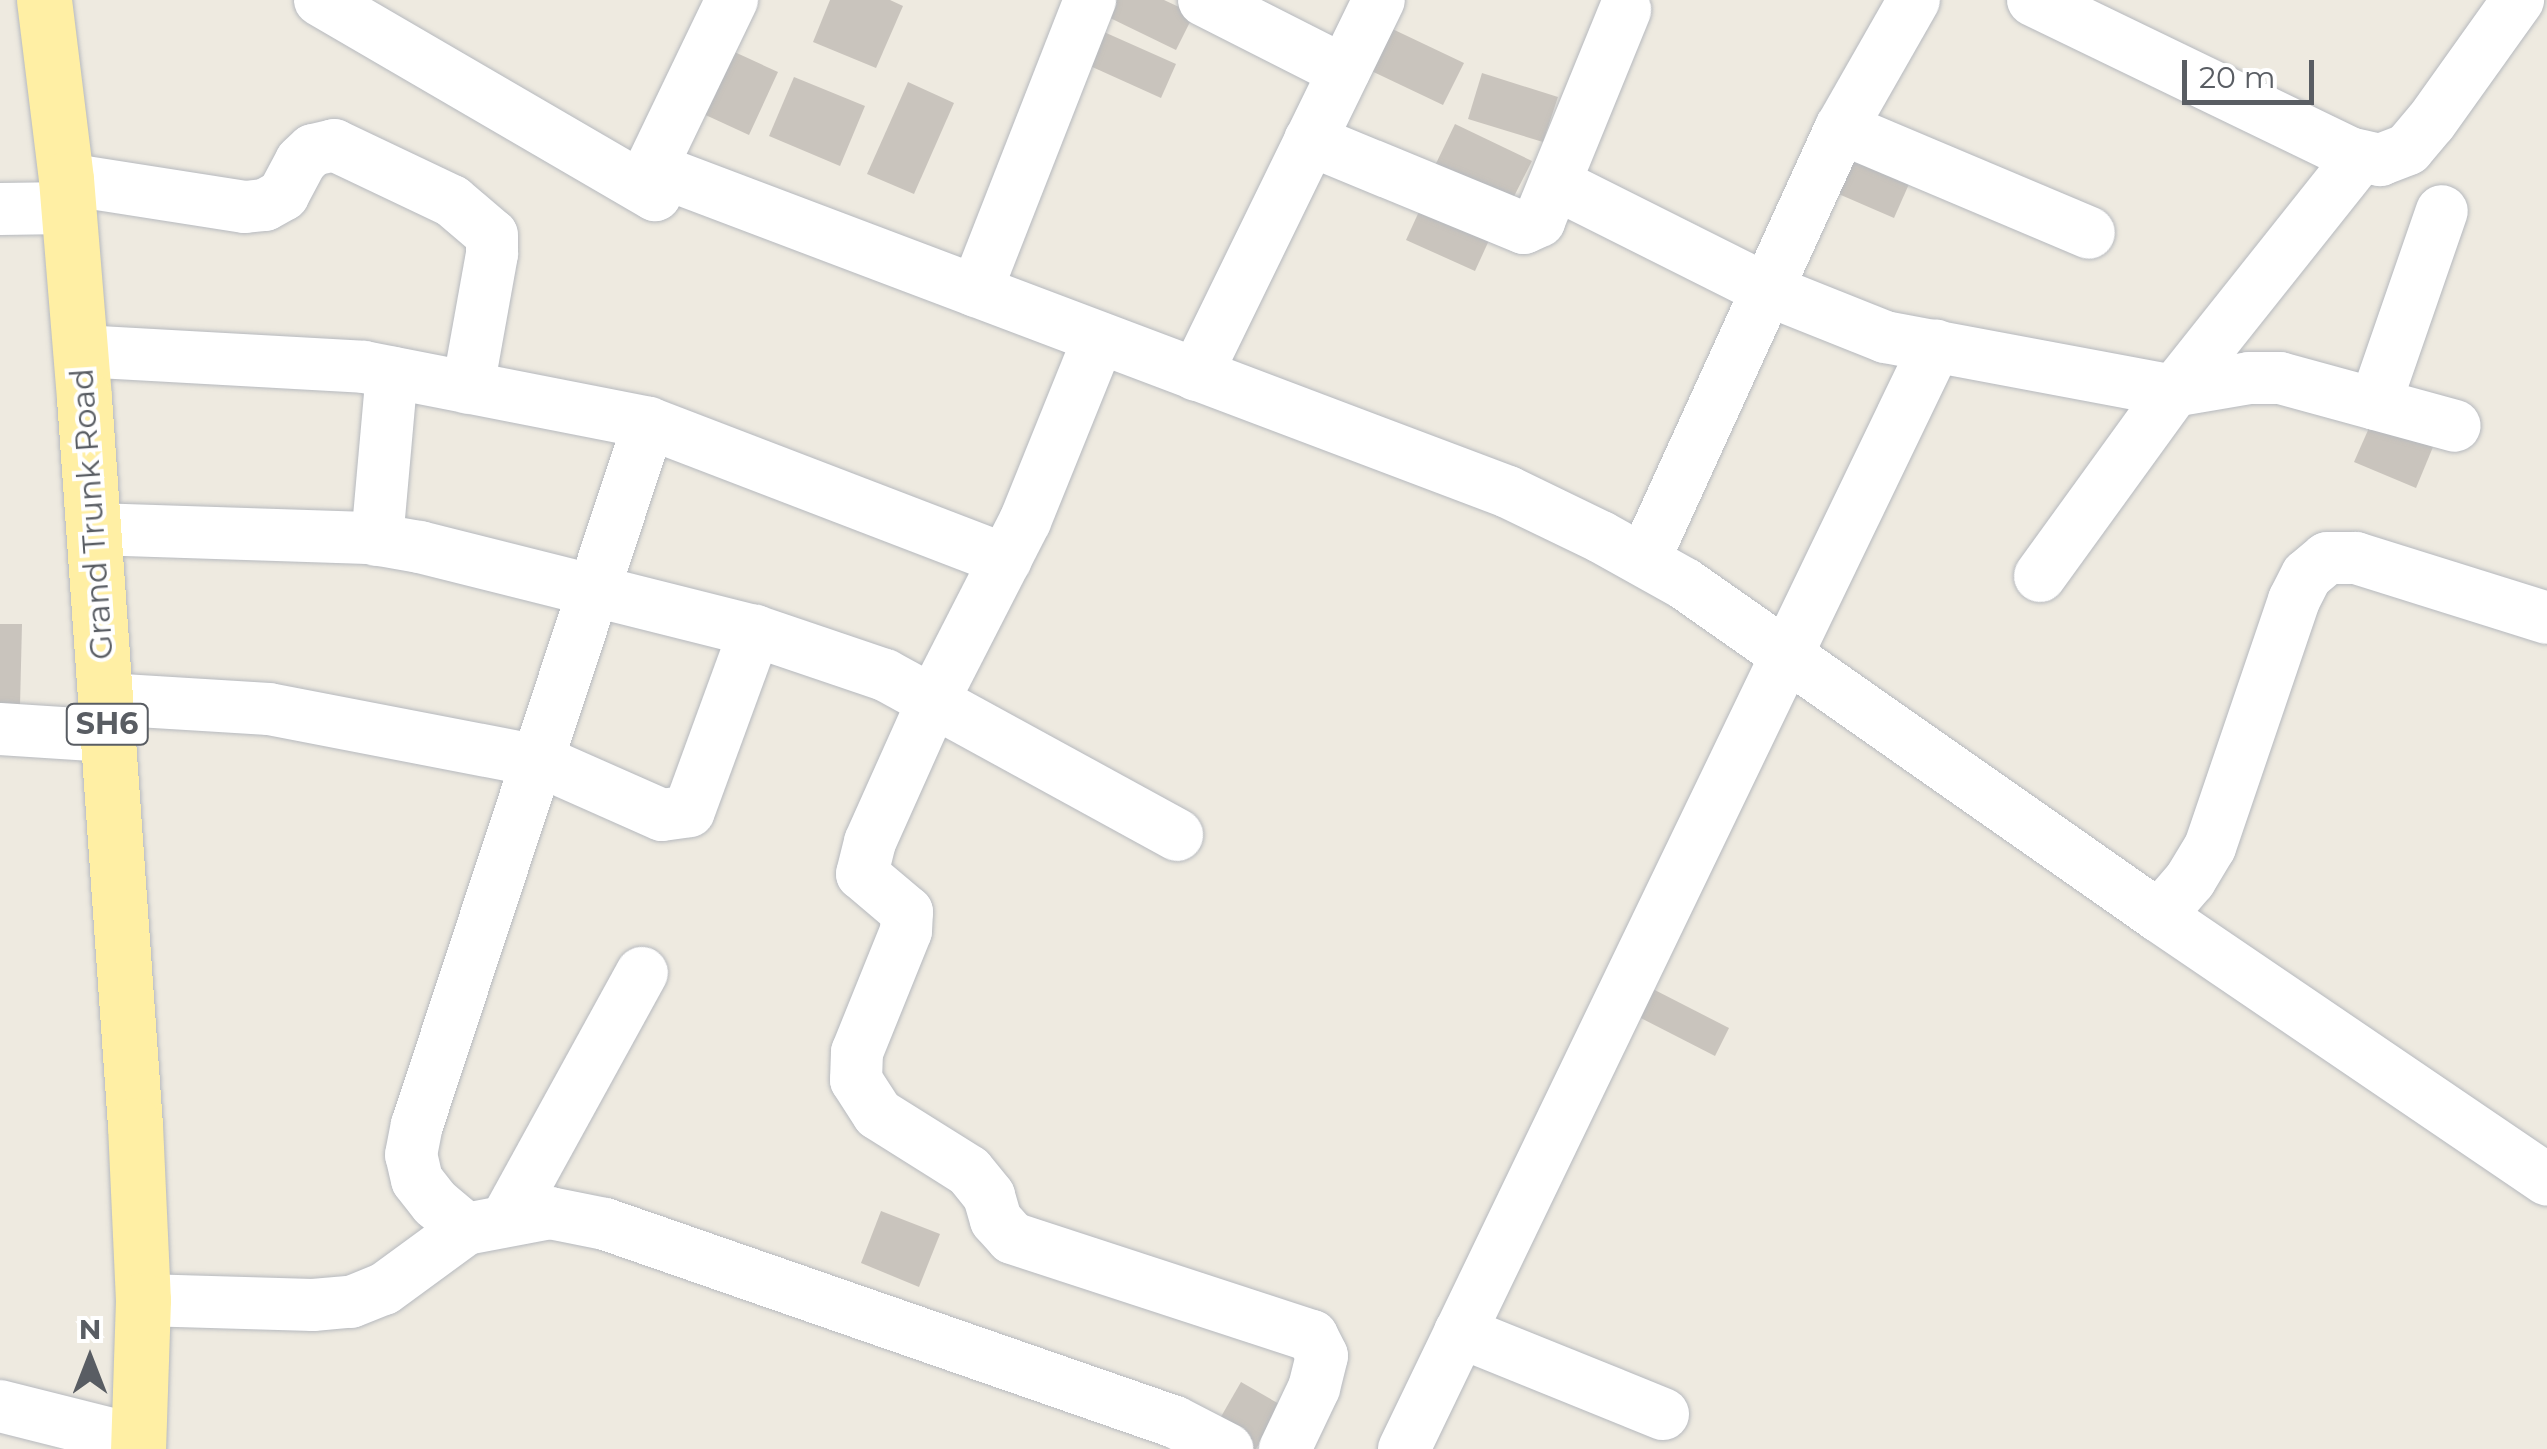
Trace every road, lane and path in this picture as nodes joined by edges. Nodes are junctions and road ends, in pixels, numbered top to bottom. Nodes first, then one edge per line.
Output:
1 (44, 0) edge
2 (320, 0) edge
3 (732, 0) edge
4 (1090, 0) edge
5 (1204, 0) edge
6 (1379, 0) edge
7 (1914, 0) edge
8 (2033, 0) edge
9 (2518, 0) edge
10 (1625, 10) dead end
11 (1344, 71) junction
12 (1840, 128) junction
13 (1310, 140) junction
14 (2361, 156) junction
15 (650, 168) junction
16 (1556, 184) junction
17 (67, 193) junction
18 (0, 209) edge
19 (2442, 211) dead end
20 (2089, 233) dead end
21 (976, 291) junction
22 (1770, 291) junction
23 (1099, 338) junction
24 (1936, 345) junction
25 (80, 351) junction
26 (392, 373) junction
27 (1196, 375) junction
28 (468, 388) junction
29 (2174, 391) junction
30 (2375, 404) junction
31 (649, 423) junction
32 (2455, 426) dead end
33 (94, 529) junction
34 (377, 540) junction
35 (1006, 560) junction
36 (1644, 560) junction
37 (2040, 576) dead end
38 (595, 590) junction
39 (2547, 618) edge
40 (755, 631) junction
41 (1786, 653) junction
42 (933, 701) junction
43 (107, 718) junction
44 (0, 729) edge
45 (540, 761) junction
46 (1178, 834) dead end
47 (2159, 916) junction
48 (642, 973) dead end
49 (2547, 1180) edge
50 (486, 1224) junction
51 (143, 1300) junction
52 (1460, 1332) junction
53 (0, 1406) edge
54 (1663, 1414) dead end
55 (138, 1445) edge
56 (1227, 1449) edge
57 (1286, 1449) edge
58 (1404, 1449) edge

1 - 17 main road, Grand Trunk Road / SH6
2 - 15 street
3 - 15 street
4 - 21 street
5 - 11 street
6 - 11 street
7 - 12 street
8 - 14 street
9 - 14 street
10 - 16 street
11 - 13 street
12 - 20 street
12 - 22 street
13 - 16 street
13 - 27 street
14 - 29 street
15 - 21 street
16 - 22 street
17 - 18 street
17 - 25 main road, Grand Trunk Road / SH6
17 - 28 street
19 - 30 street
21 - 23 street
22 - 24 street
22 - 36 street
23 - 27 street
23 - 35 street
24 - 29 street
24 - 41 street
25 - 26 street
25 - 33 main road, Grand Trunk Road / SH6
26 - 28 street
26 - 34 street
27 - 36 street
28 - 31 street
29 - 30 street
29 - 37 street
30 - 32 street
31 - 35 street
31 - 38 street
33 - 34 street
33 - 43 main road, Grand Trunk Road / SH6
34 - 38 street
35 - 42 street
36 - 41 street
38 - 40 street
38 - 45 street
39 - 47 street
40 - 42 street
40 - 45 street
41 - 47 street
41 - 52 street
42 - 46 street
42 - 57 street
43 - 44 street
43 - 45 street
43 - 51 main road, Grand Trunk Road / SH6
45 - 50 street
47 - 49 street
48 - 50 street
50 - 51 street
50 - 56 street
51 - 55 main road, Grand Trunk Road / SH6
52 - 54 street
52 - 58 street
53 - 55 street

